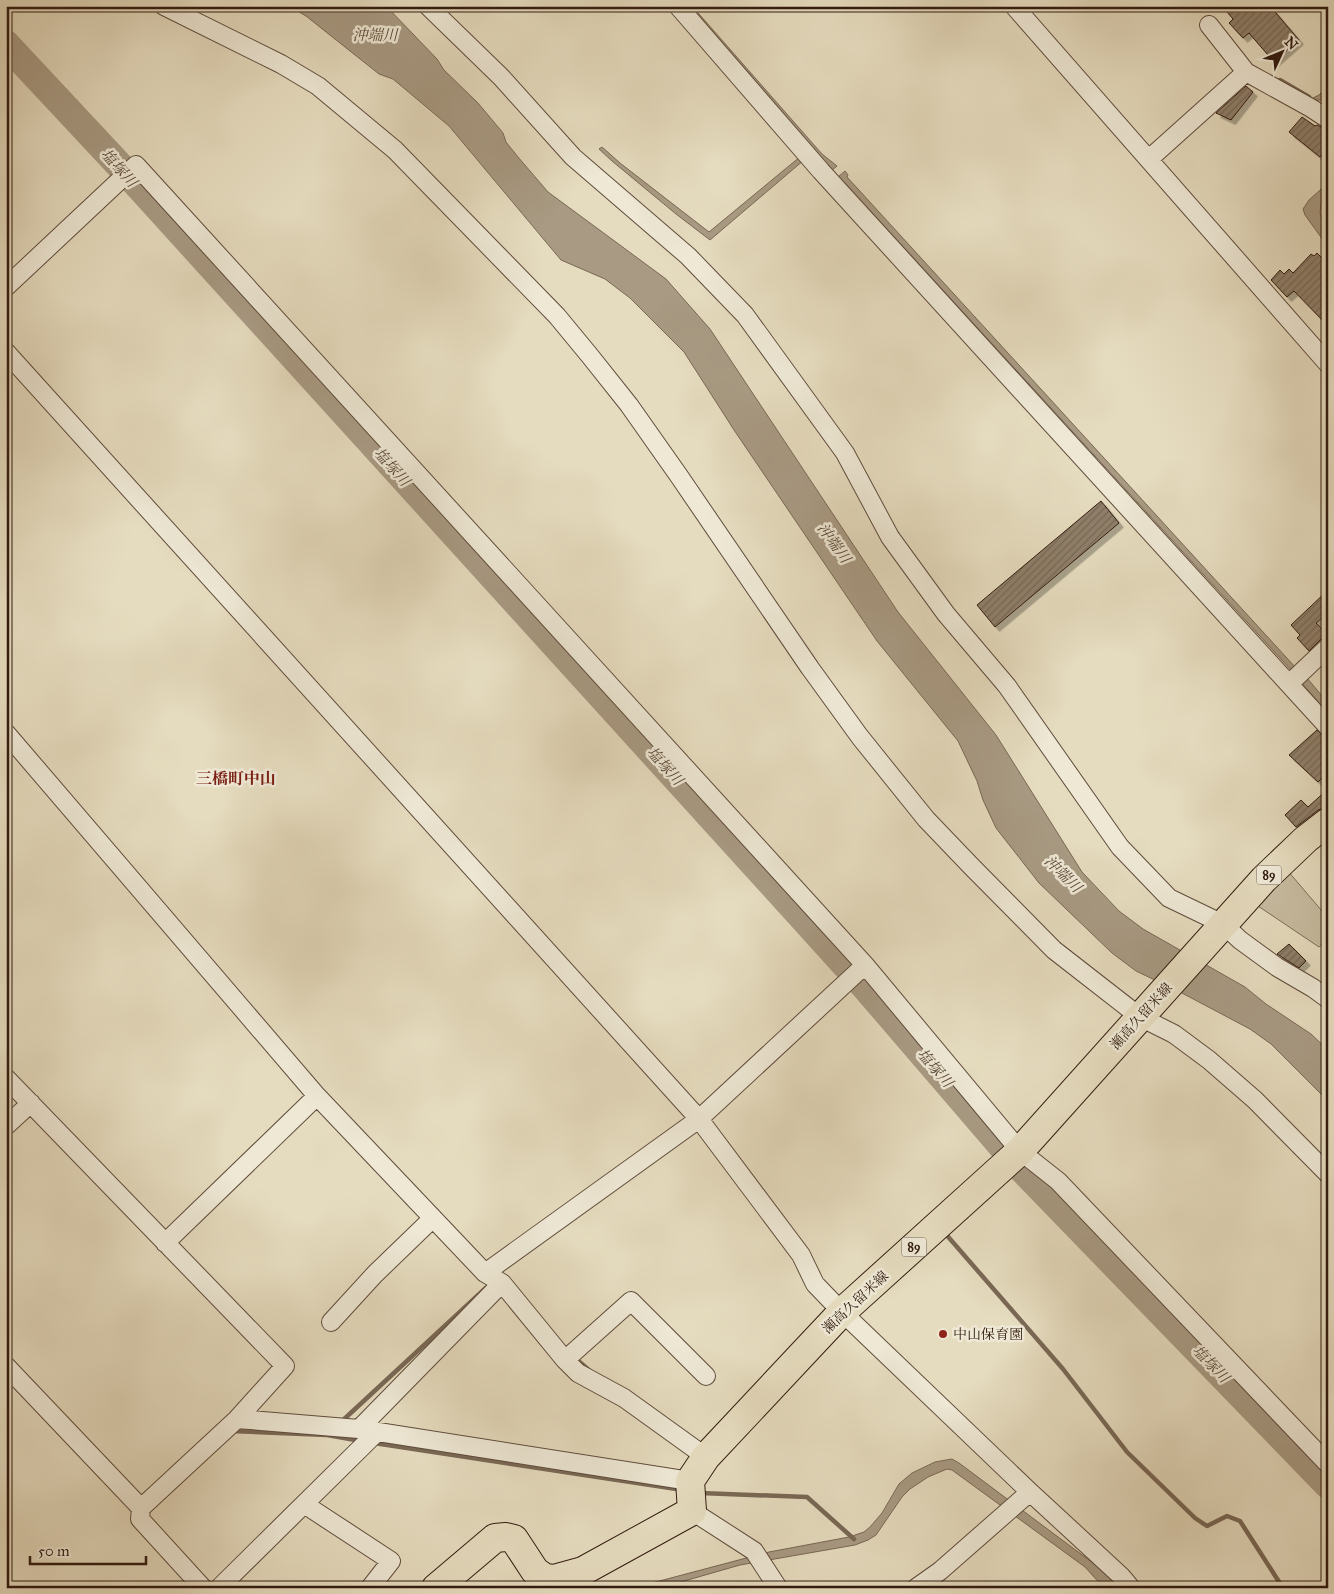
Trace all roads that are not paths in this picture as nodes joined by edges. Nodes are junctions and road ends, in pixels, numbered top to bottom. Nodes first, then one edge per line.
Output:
1 (164, 6) edge
2 (428, 6) edge
3 (678, 6) edge
4 (1014, 6) edge
5 (1209, 25) dead end
6 (1246, 72) junction
7 (1328, 119) edge
8 (1148, 158) junction
9 (6, 287) edge
10 (6, 352) edge
11 (1328, 364) edge
12 (1328, 648) edge
13 (1289, 684) junction
14 (1328, 727) edge
15 (6, 733) edge
16 (1328, 822) edge
17 (1220, 929) junction
18 (865, 965) junction
19 (1328, 999) edge
20 (1144, 1013) junction
21 (6, 1078) edge
22 (317, 1096) junction
23 (31, 1103) junction
24 (700, 1119) junction
25 (6, 1126) edge
26 (1020, 1151) junction
27 (1328, 1174) edge
28 (433, 1218) junction
29 (166, 1242) junction
30 (485, 1273) junction
31 (502, 1283) junction
32 (842, 1312) junction
33 (331, 1322) dead end
34 (565, 1360) junction
35 (6, 1366) edge
36 (706, 1376) dead end
37 (237, 1419) junction
38 (359, 1429) junction
39 (376, 1432) junction
40 (706, 1457) junction
41 (1328, 1464) edge
42 (1030, 1492) junction
43 (691, 1495) junction
44 (304, 1504) junction
45 (141, 1508) junction
46 (203, 1588) edge
47 (219, 1588) edge
48 (370, 1588) edge
49 (436, 1588) edge
50 (778, 1588) edge
51 (916, 1588) edge
52 (1131, 1588) edge

1 - 20 street
2 - 17 street
3 - 13 street
4 - 8 street
5 - 6 street
6 - 7 street
6 - 8 street
8 - 11 street
9 - 18 street
10 - 24 street
12 - 13 street
13 - 14 street
15 - 22 street
16 - 17 main road, 瀬高久留米線 / 89
17 - 19 street
17 - 20 main road, 瀬高久留米線 / 89
18 - 24 street
18 - 26 street
20 - 26 main road, 瀬高久留米線 / 89
20 - 27 street
21 - 23 street
22 - 28 street
22 - 29 street
23 - 25 street
23 - 29 street
24 - 30 street
24 - 32 street
26 - 32 main road, 瀬高久留米線 / 89
26 - 41 street
28 - 30 street
28 - 33 street
29 - 37 street
30 - 31 street
31 - 34 street
31 - 38 street
32 - 40 main road, 瀬高久留米線 / 89
32 - 42 street
34 - 36 street
34 - 40 street
35 - 45 street
37 - 38 street
37 - 45 street
38 - 39 street
39 - 43 street
39 - 44 street
40 - 43 main road, 瀬高久留米線 / 89
42 - 51 street
42 - 52 street
43 - 49 main road, 瀬高久留米線 / 89
43 - 50 street
44 - 47 street
44 - 48 street
45 - 46 street

